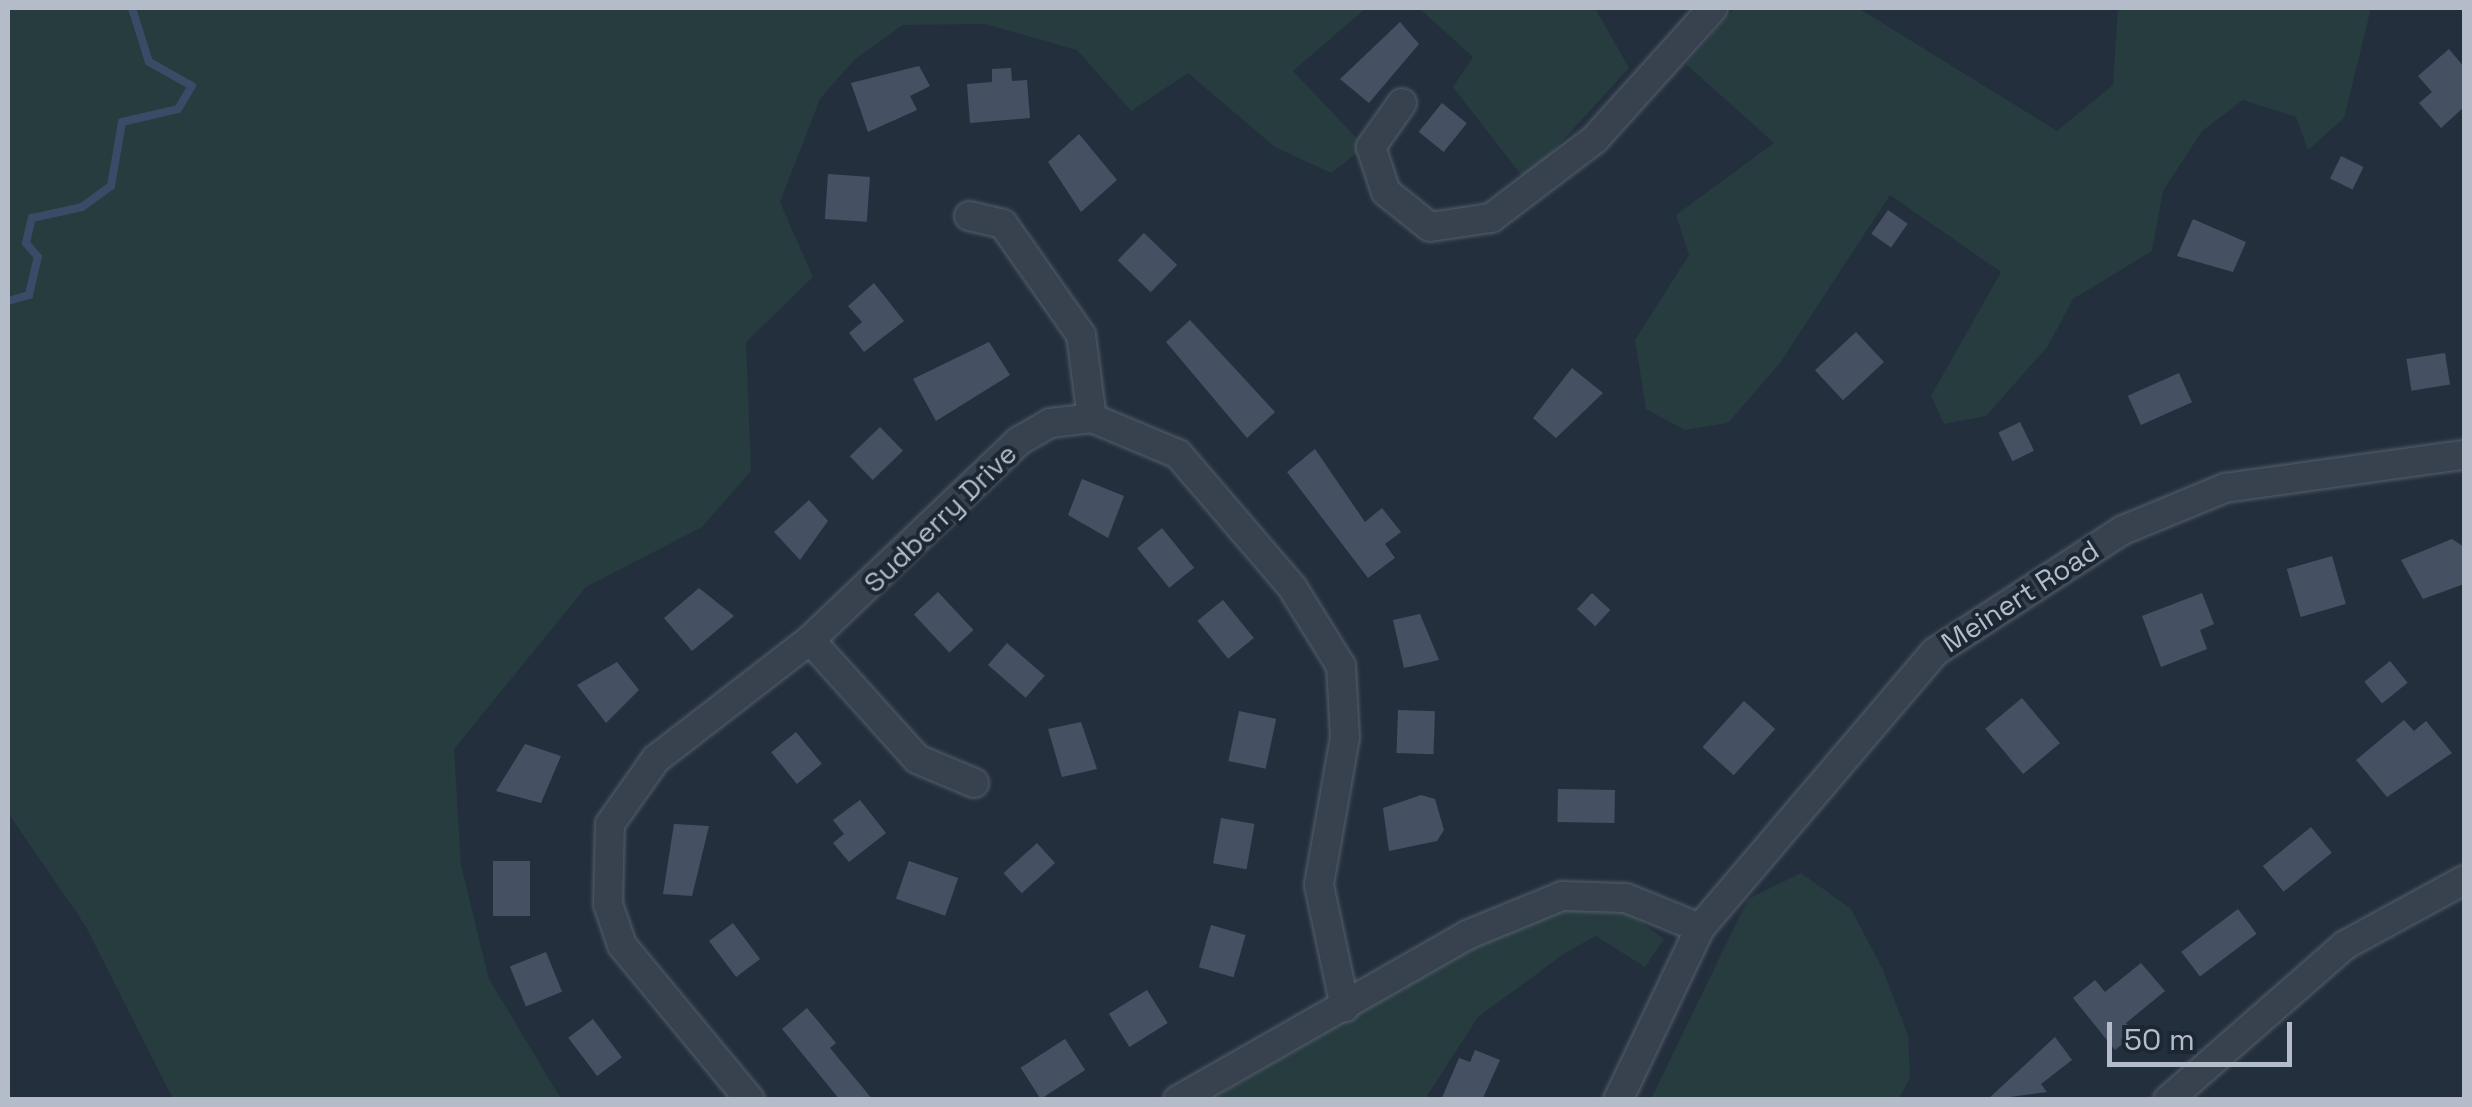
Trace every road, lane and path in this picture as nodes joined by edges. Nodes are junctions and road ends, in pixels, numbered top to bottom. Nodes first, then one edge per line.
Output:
1 (1713, 8) edge
2 (1402, 103) dead end
3 (968, 216) dead end
4 (1092, 418) junction
5 (2464, 455) edge
6 (810, 640) junction
7 (974, 783) dead end
8 (2464, 880) edge
9 (1700, 928) junction
10 (1345, 1007) junction
11 (750, 1100) edge
12 (1178, 1100) edge
13 (1618, 1100) edge
14 (2168, 1100) edge

1 - 2 street
3 - 4 street
4 - 6 street, Sudberry Drive
4 - 10 street
5 - 9 street, Meinert Road
6 - 7 street
6 - 11 street, Sudberry Drive
8 - 14 street
9 - 10 street
9 - 13 street, Meinert Road
10 - 12 street

